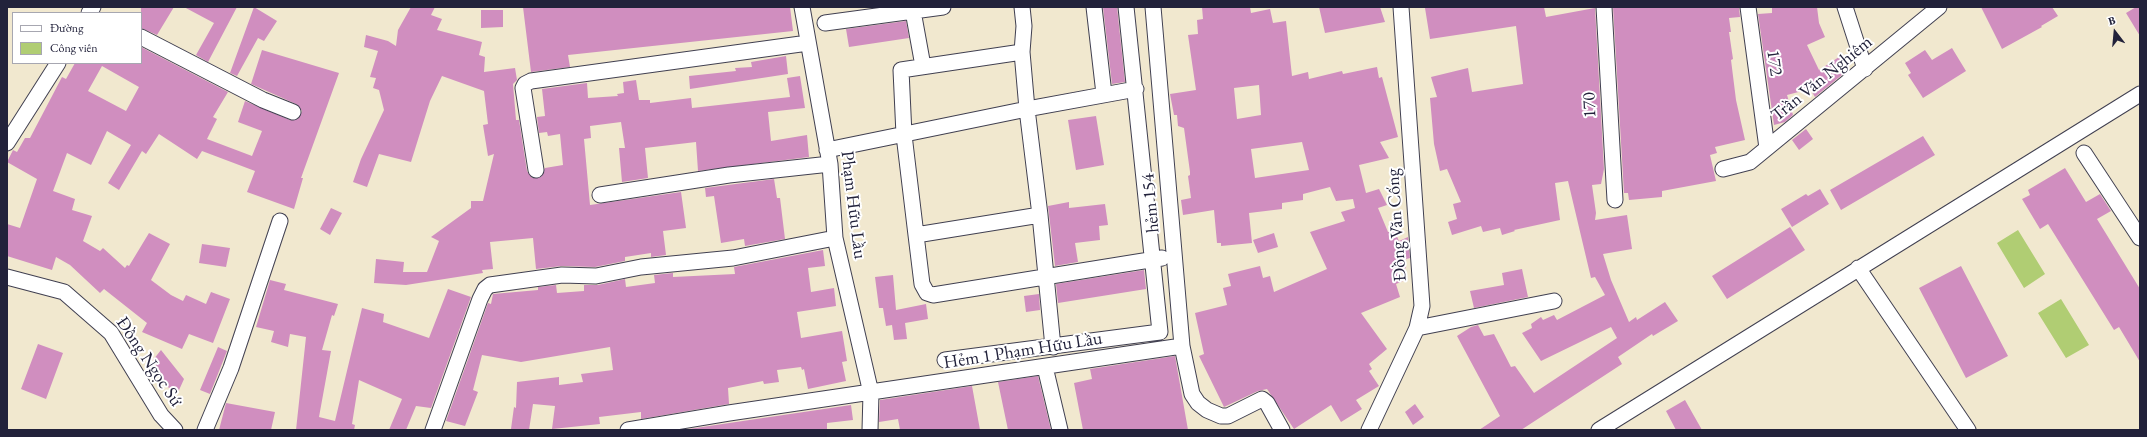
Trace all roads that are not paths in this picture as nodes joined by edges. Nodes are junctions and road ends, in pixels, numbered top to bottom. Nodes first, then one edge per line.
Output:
1 (802, 7) edge
2 (943, 7) edge
3 (1022, 7) edge
4 (1094, 7) edge
5 (1126, 7) edge
6 (1153, 7) edge
7 (1401, 7) edge
8 (1604, 7) edge
9 (1748, 7) edge
10 (1845, 7) edge
11 (1939, 7) edge
12 (912, 11) junction
13 (825, 23) dead end
14 (142, 38) edge
15 (808, 43) junction
16 (1022, 52) junction
17 (57, 64) edge
18 (923, 66) junction
19 (1865, 69) junction
20 (1136, 90) junction
21 (1104, 94) junction
22 (2140, 94) edge
23 (1027, 109) junction
24 (293, 112) dead end
25 (904, 135) junction
26 (7, 143) edge
27 (1767, 148) junction
28 (2084, 153) dead end
29 (829, 157) junction
30 (1723, 169) dead end
31 (536, 170) dead end
32 (600, 195) dead end
33 (1615, 200) dead end
34 (1040, 215) junction
35 (280, 221) dead end
36 (916, 235) junction
37 (834, 238) junction
38 (2140, 238) edge
39 (1174, 256) junction
40 (1154, 259) junction
41 (1858, 268) junction
42 (1046, 276) junction
43 (7, 277) edge
44 (1554, 301) dead end
45 (1417, 328) junction
46 (1182, 346) junction
47 (1053, 347) junction
48 (945, 360) dead end
49 (1045, 367) junction
50 (870, 393) junction
51 (175, 430) edge
52 (205, 430) edge
53 (433, 430) edge
54 (628, 430) edge
55 (870, 430) edge
56 (1060, 430) edge
57 (1282, 430) edge
58 (1369, 430) edge
59 (1599, 430) edge
60 (1968, 430) edge

1 - 15 street, Phạm Hữu Lầu
2 - 12 street
3 - 16 street
4 - 21 street
5 - 20 street
6 - 39 street, hẻm 154
7 - 45 street, Đồng Văn Cống
8 - 33 street, 170
9 - 27 street, 172
10 - 19 street
11 - 19 street, Trần Văn Nghiêm
12 - 13 street
12 - 18 street
14 - 24 street
15 - 29 street, Phạm Hữu Lầu
15 - 31 street
16 - 18 street
16 - 23 street
17 - 26 street
18 - 25 street
19 - 27 street, Trần Văn Nghiêm
20 - 21 street
20 - 40 street
21 - 23 street
22 - 41 street
23 - 25 street
23 - 34 street
25 - 29 street
25 - 36 street
27 - 30 street, Trần Văn Nghiêm
28 - 38 street
29 - 32 street
29 - 37 street, Phạm Hữu Lầu
34 - 36 street
34 - 42 street
35 - 52 street
36 - 42 street
37 - 50 street, Phạm Hữu Lầu
37 - 53 street
39 - 40 street
39 - 46 street, hẻm 154
40 - 42 street
40 - 47 street
41 - 59 street
41 - 60 street
42 - 47 street
43 - 51 street, Đồng Ngọc Sứ
44 - 45 street
45 - 58 street, Đồng Văn Cống
46 - 49 street, Hẻm 1 Phạm Hữu Lầu
46 - 57 street, hẻm 154
47 - 48 street
49 - 50 street, Hẻm 1 Phạm Hữu Lầu
49 - 56 street
50 - 54 street, Hẻm 1 Phạm Hữu Lầu
50 - 55 street, Phạm Hữu Lầu

